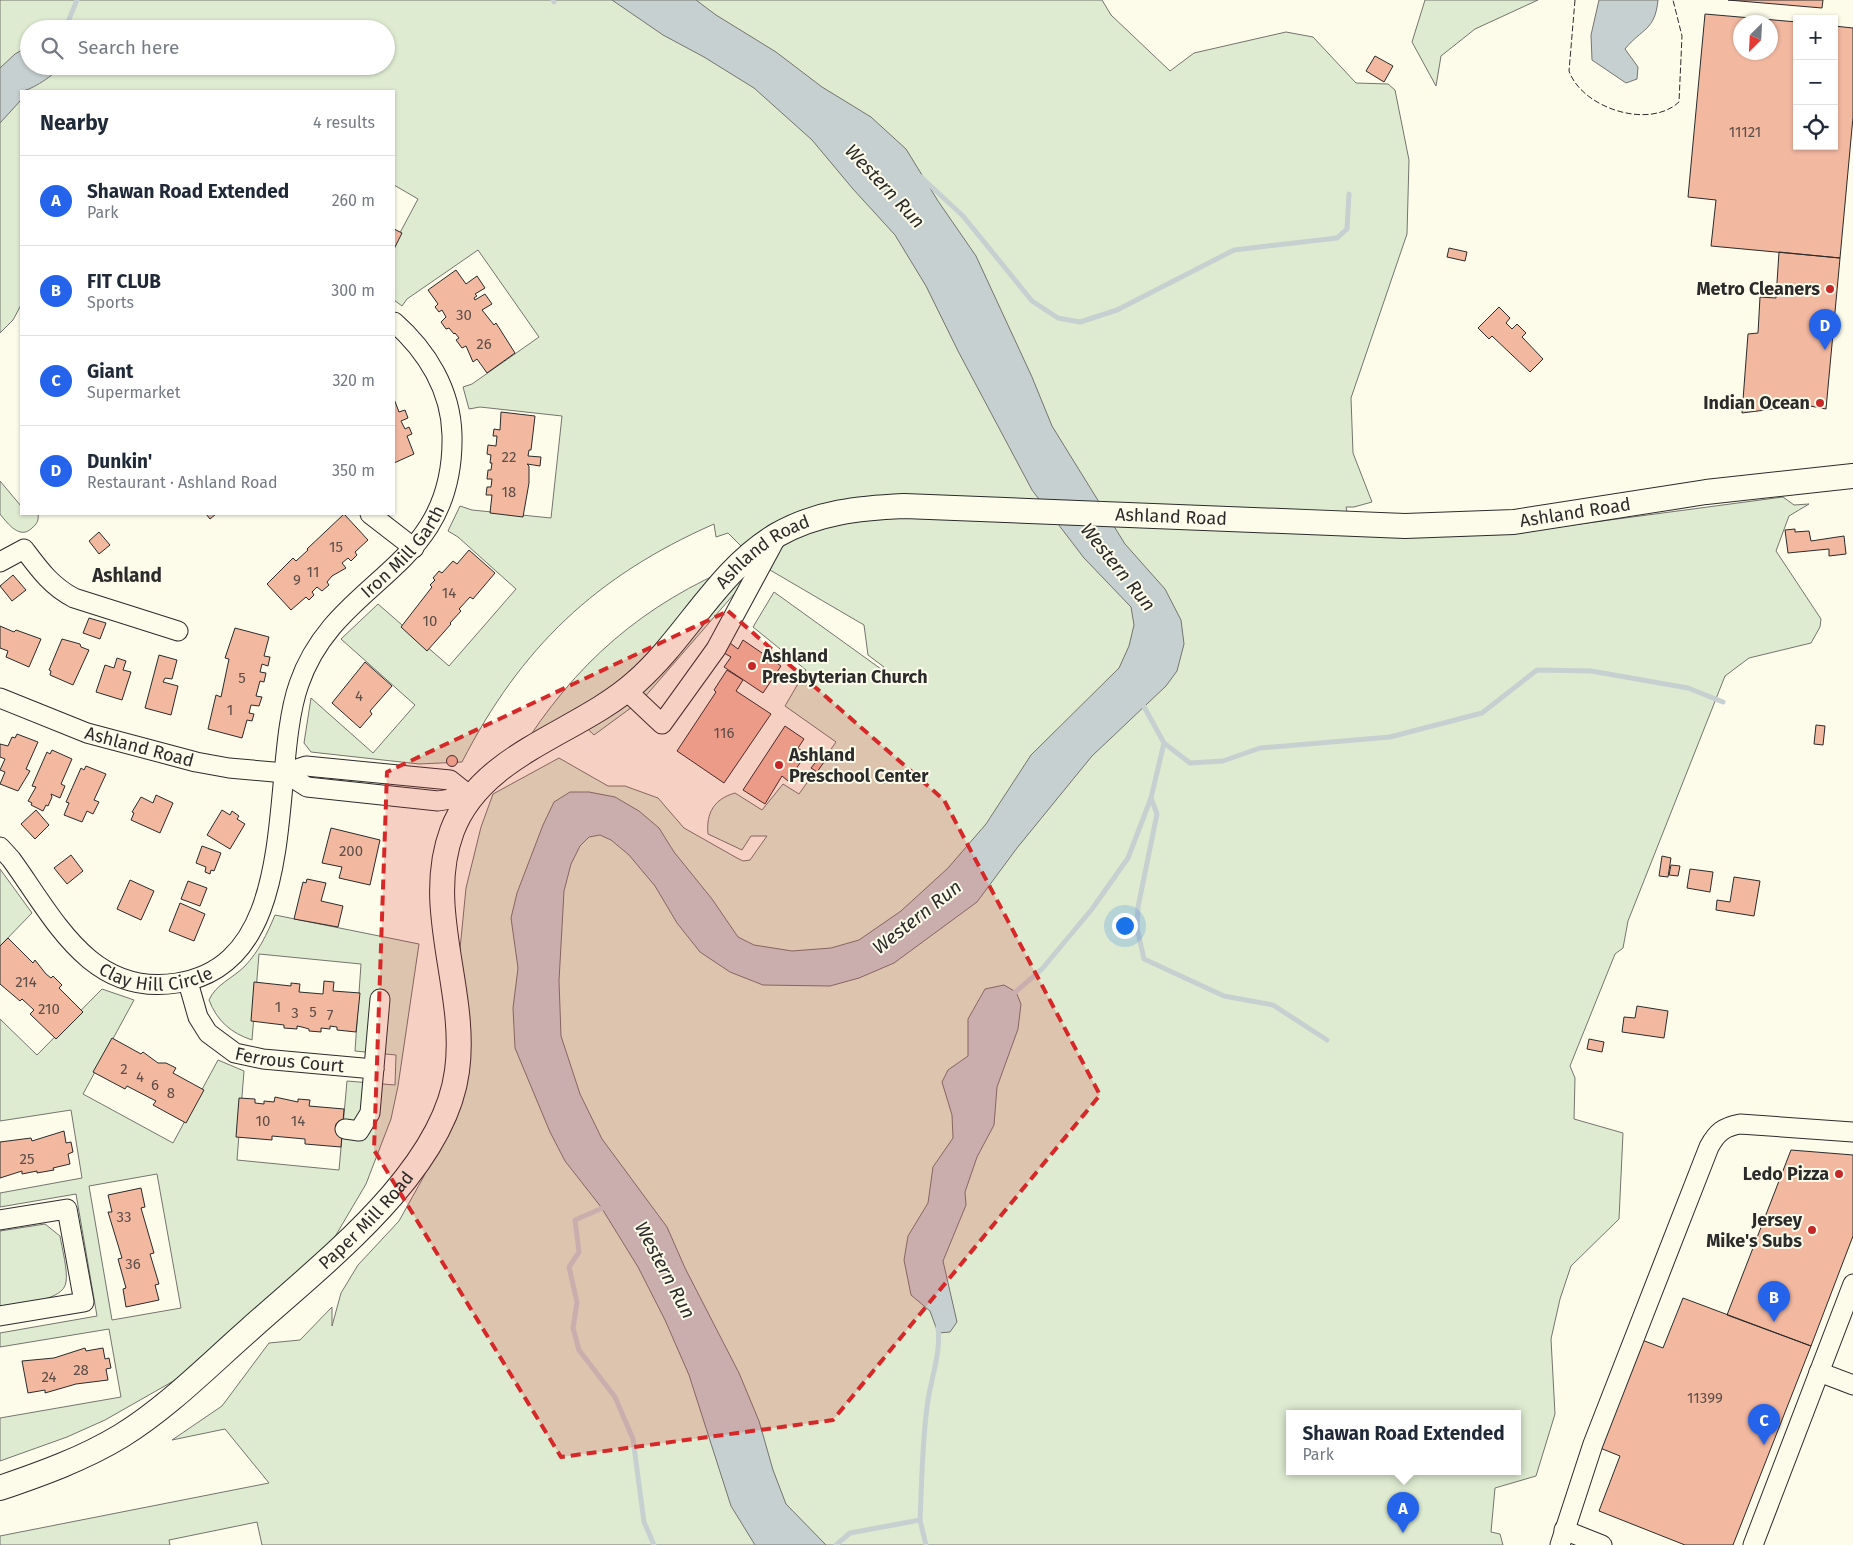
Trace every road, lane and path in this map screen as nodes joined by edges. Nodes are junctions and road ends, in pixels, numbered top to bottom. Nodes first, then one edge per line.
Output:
1 (395, 323) edge
2 (1853, 476) edge
3 (371, 515) edge
4 (777, 536) junction
5 (414, 548) junction
6 (0, 562) edge
7 (178, 631) dead end
8 (627, 690) junction
9 (0, 698) edge
10 (285, 773) junction
11 (470, 796) junction
12 (0, 847) edge
13 (188, 982) junction
14 (380, 999) dead end
15 (374, 1069) junction
16 (345, 1129) dead end
17 (1853, 1132) edge
18 (0, 1220) edge
19 (1853, 1284) edge
20 (0, 1316) edge
21 (1819, 1372) junction
22 (1853, 1385) edge
23 (0, 1488) edge
24 (1562, 1538) edge
25 (1602, 1545) edge
26 (1752, 1545) edge

1 - 5 street, Iron Mill Garth
2 - 4 main road, Ashland Road
3 - 5 street
4 - 8 main road, Ashland Road
4 - 8 street
5 - 10 street, Iron Mill Garth
6 - 7 street
8 - 11 main road, Ashland Road
9 - 10 street, Ashland Road
10 - 11 street, Ashland Road
10 - 13 street, Clay Hill Circle
11 - 23 main road, Paper Mill Road
12 - 13 street, Clay Hill Circle
13 - 15 street, Ferrous Court
14 - 15 street
15 - 16 street
17 - 24 street
18 - 20 street
19 - 21 street
21 - 22 street
21 - 26 street
24 - 25 street

